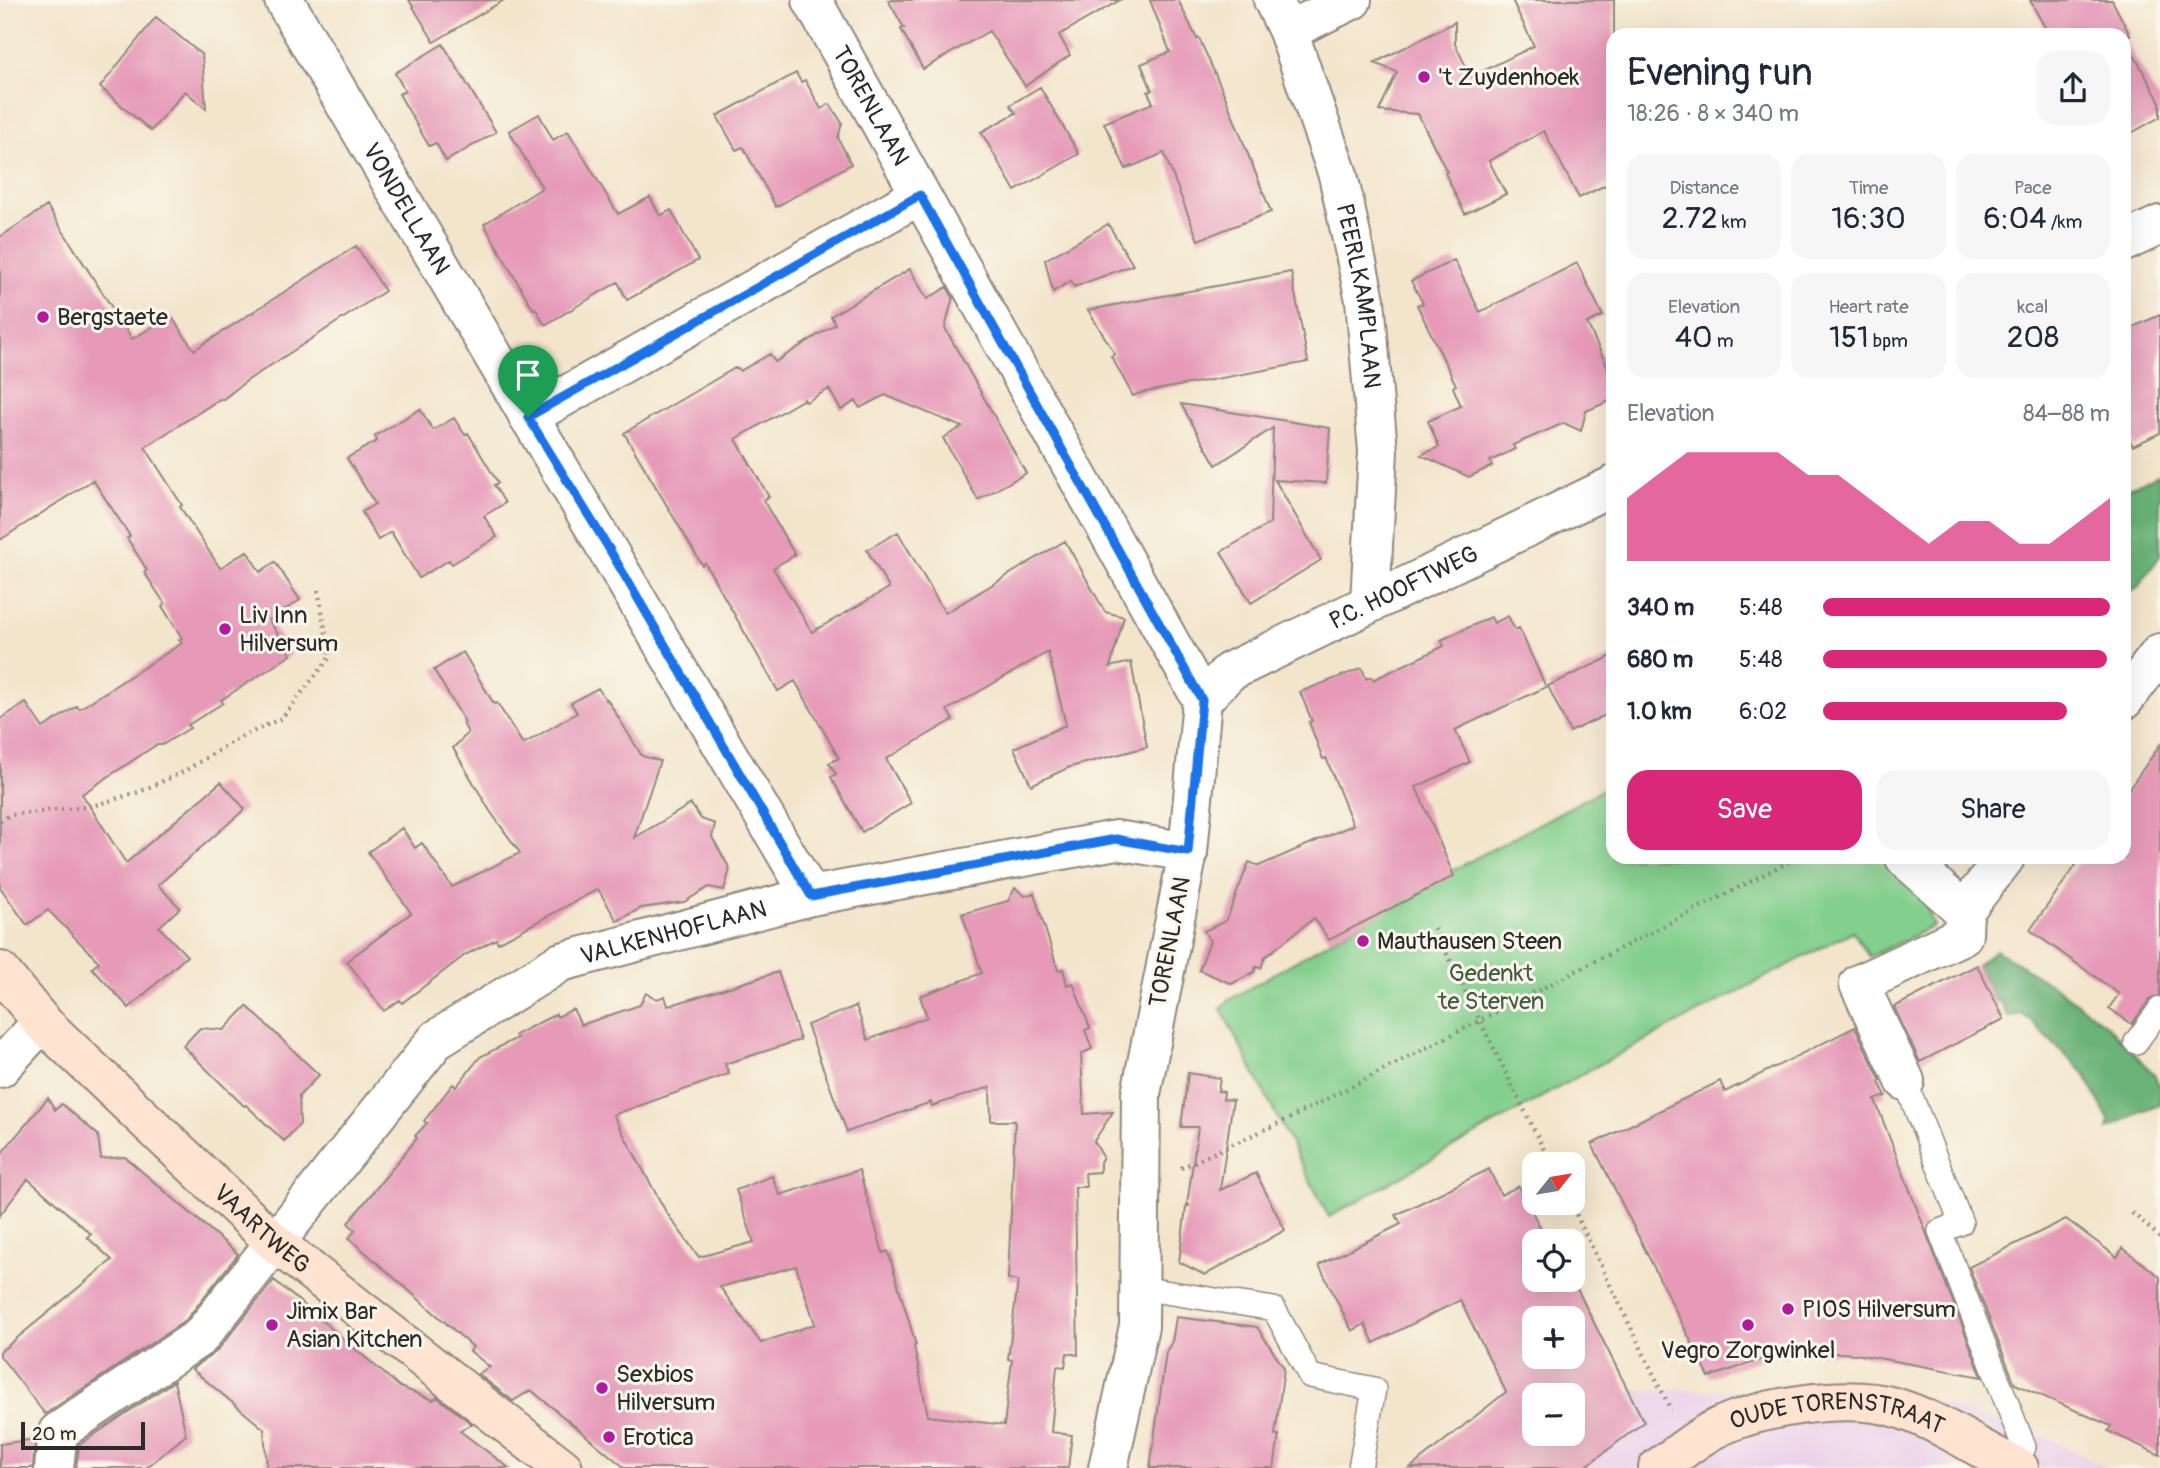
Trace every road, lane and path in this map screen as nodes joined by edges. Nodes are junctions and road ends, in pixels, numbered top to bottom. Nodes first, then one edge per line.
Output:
1 (284, 0) edge
2 (811, 0) edge
3 (1352, 0) edge
4 (1280, 15) edge
5 (920, 195) junction
6 (2160, 225) edge
7 (2131, 239) edge
8 (528, 417) junction
9 (1606, 489) edge
10 (318, 589) dead end
11 (1370, 603) junction
12 (2160, 653) edge
13 (2131, 691) edge
14 (1202, 700) junction
15 (0, 821) edge
16 (1188, 852) junction
17 (1784, 864) edge
18 (1912, 864) edge
19 (2000, 864) edge
20 (811, 896) junction
21 (1964, 911) junction
22 (1434, 928) dead end
23 (0, 971) edge
24 (2160, 1009) edge
25 (1480, 1020) junction
26 (42, 1022) junction
27 (2136, 1042) dead end
28 (0, 1068) edge
29 (1905, 1081) joint
30 (1545, 1152) edge
31 (1140, 1187) junction
32 (2132, 1213) dead end
33 (1576, 1215) edge
34 (2160, 1237) edge
35 (274, 1242) junction
36 (1139, 1288) junction
37 (1673, 1414) dead end
38 (2016, 1467) edge
39 (54, 1468) edge
40 (563, 1468) edge
41 (1108, 1468) edge
42 (1360, 1468) edge
43 (1658, 1468) edge

1 - 8 street, VONDELLAAN
2 - 5 street, TORENLAAN
3 - 4 street
4 - 11 street, PEERLKAMPLAAN
5 - 8 street
5 - 14 street, TORENLAAN
6 - 7 street
8 - 20 street, VONDELLAAN
9 - 11 street, P.C. HOOFTWEG
10 - 15 path
11 - 14 street, P.C. HOOFTWEG
12 - 13 street
14 - 16 street, TORENLAAN
16 - 20 street, VALKENHOFLAAN
16 - 31 street, TORENLAAN
17 - 25 path
18 - 21 street
19 - 21 street
20 - 35 street, VALKENHOFLAAN
21 - 29 street
22 - 25 path
23 - 26 street, VAARTWEG
24 - 27 lane
25 - 30 path
25 - 31 path
26 - 28 street
26 - 35 street, VAARTWEG
29 - 38 lane
31 - 36 street, TORENLAAN
32 - 34 path
33 - 37 path
35 - 39 street, VALKENHOFLAAN
35 - 40 street, VAARTWEG
36 - 41 street, TORENLAAN
36 - 42 lane
38 - 43 street, OUDE TORENSTRAAT

